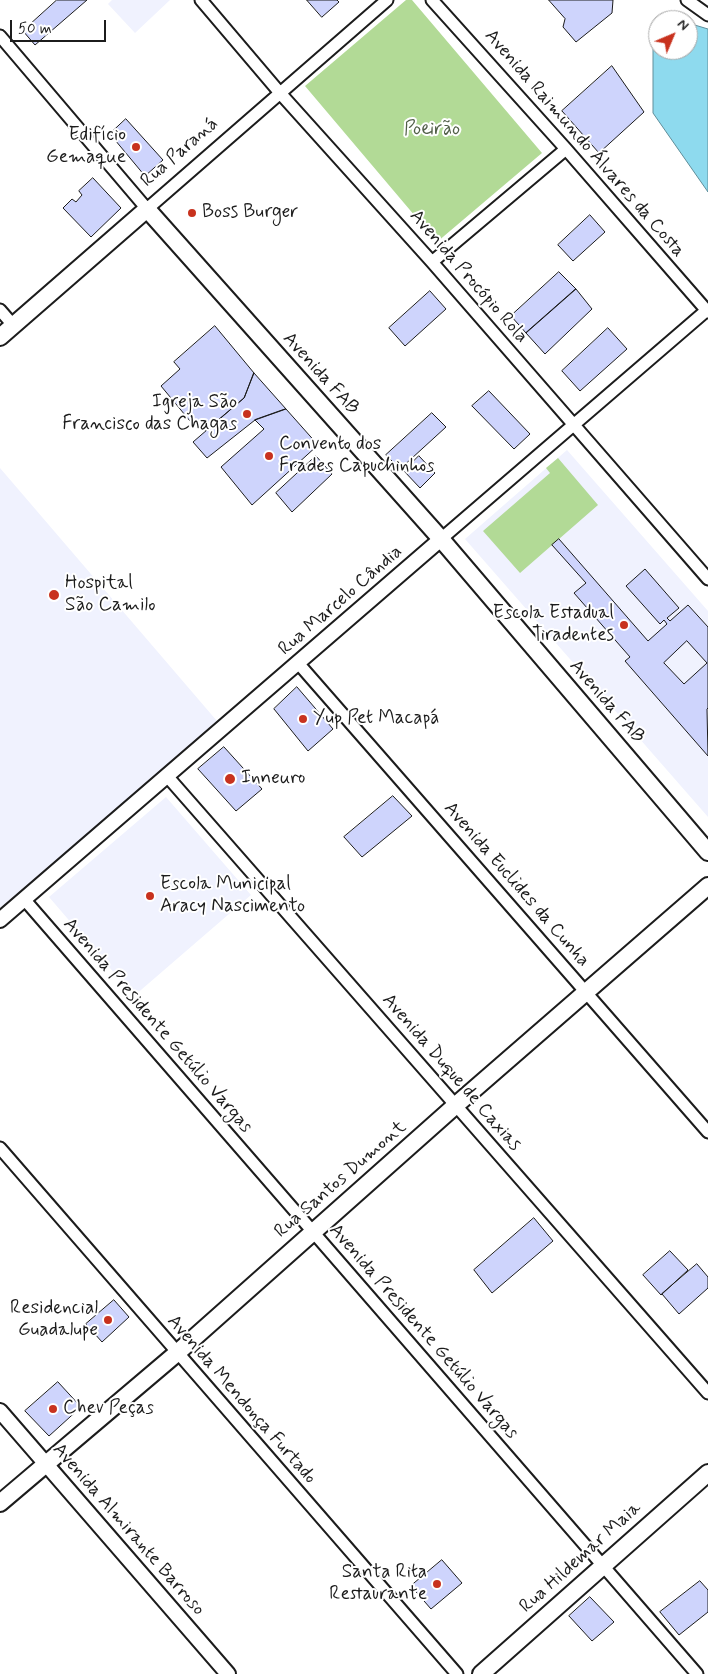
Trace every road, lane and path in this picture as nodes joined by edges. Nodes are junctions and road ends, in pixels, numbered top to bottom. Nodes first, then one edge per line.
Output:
1 (201, 0) edge
2 (387, 0) edge
3 (432, 0) edge
4 (686, 0) edge
5 (708, 15) edge
6 (0, 36) edge
7 (280, 93) junction
8 (566, 149) junction
9 (147, 209) junction
10 (432, 262) junction
11 (0, 310) edge
12 (707, 311) edge
13 (14, 325) junction
14 (0, 337) edge
15 (574, 425) junction
16 (441, 539) junction
17 (708, 579) edge
18 (298, 662) junction
19 (167, 776) junction
20 (708, 852) edge
21 (708, 886) edge
22 (24, 899) junction
23 (0, 920) edge
24 (586, 992) junction
25 (456, 1105) junction
26 (708, 1132) edge
27 (0, 1148) edge
28 (312, 1232) junction
29 (177, 1353) junction
30 (708, 1393) edge
31 (0, 1411) edge
32 (46, 1464) junction
33 (708, 1473) edge
34 (0, 1503) edge
35 (603, 1565) junction
36 (228, 1674) edge
37 (457, 1674) edge
38 (481, 1674) edge
39 (697, 1674) edge

1 - 7 street, Avenida Procópio Rola
2 - 7 street, Rua Paraná
3 - 8 street, Avenida Raimundo Álvares da Costa
4 - 5 street
6 - 9 street, Avenida FAB
7 - 9 street, Rua Paraná
7 - 10 street, Avenida Procópio Rola
8 - 10 street
8 - 12 street, Avenida Raimundo Álvares da Costa
9 - 13 main road, Rua Paraná
9 - 16 main road, Avenida FAB
10 - 15 street, Avenida Procópio Rola
11 - 13 street
12 - 15 street, Rua Marcelo Cândia
13 - 14 main road, Rua Paraná
15 - 16 street, Rua Marcelo Cândia
15 - 17 street, Avenida Procópio Rola
16 - 18 street, Rua Marcelo Cândia
16 - 20 main road, Avenida FAB
18 - 19 street, Rua Marcelo Cândia
18 - 24 street, Avenida Euclides da Cunha
19 - 22 street, Rua Marcelo Cândia
19 - 25 street, Avenida Duque de Caxias
21 - 24 main road, Rua Santos Dumont
22 - 23 street, Rua Marcelo Cândia
22 - 28 street, Avenida Presidente Getúlio Vargas
24 - 25 main road, Rua Santos Dumont
24 - 26 street, Avenida Euclides da Cunha
25 - 28 main road, Rua Santos Dumont
25 - 30 street, Avenida Duque de Caxias
27 - 29 street, Avenida Mendonça Furtado
28 - 29 main road, Rua Santos Dumont
28 - 35 street, Avenida Presidente Getúlio Vargas
29 - 32 main road, Rua Santos Dumont
29 - 37 street, Avenida Mendonça Furtado
31 - 32 street, Avenida Almirante Barroso
32 - 34 main road, Rua Santos Dumont
32 - 36 street, Avenida Almirante Barroso
33 - 35 main road, Rua Hildemar Maia
35 - 38 main road, Rua Hildemar Maia
35 - 39 street, Avenida Presidente Getúlio Vargas

